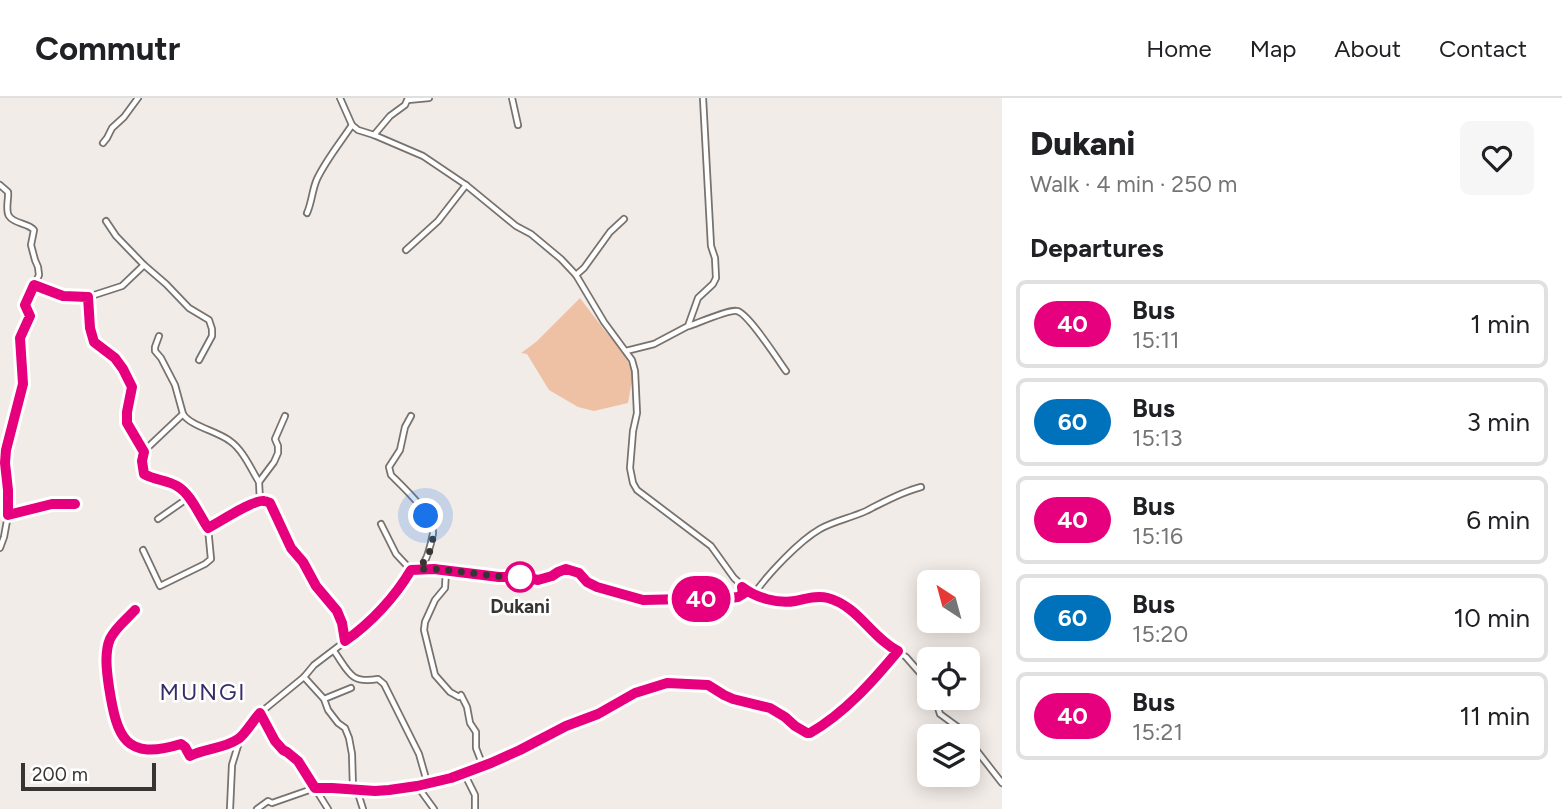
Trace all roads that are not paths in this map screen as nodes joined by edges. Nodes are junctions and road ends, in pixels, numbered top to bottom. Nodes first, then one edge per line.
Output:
1 (138, 98) edge
2 (340, 98) edge
3 (429, 98) edge
4 (512, 98) edge
5 (703, 98) edge
6 (408, 99) edge
7 (352, 125) junction
8 (518, 125) dead end
9 (374, 135) junction
10 (103, 143) dead end
11 (0, 185) edge
12 (466, 185) junction
13 (307, 213) dead end
14 (624, 219) dead end
15 (106, 221) dead end
16 (407, 250) dead end
17 (144, 265) junction
18 (576, 275) junction
19 (34, 285) junction
20 (88, 297) junction
21 (688, 326) junction
22 (159, 336) dead end
23 (626, 351) junction
24 (199, 360) dead end
25 (786, 371) dead end
26 (183, 414) junction
27 (285, 416) dead end
28 (411, 416) dead end
29 (144, 452) junction
30 (259, 482) junction
31 (921, 487) dead end
32 (188, 498) junction
33 (260, 501) junction
34 (75, 504) dead end
35 (8, 515) junction
36 (158, 519) dead end
37 (381, 524) dead end
38 (208, 528) junction
39 (0, 548) edge
40 (144, 550) dead end
41 (419, 569) junction
42 (411, 570) junction
43 (446, 571) junction
44 (742, 587) junction
45 (754, 594) junction
46 (135, 610) dead end
47 (345, 641) junction
48 (334, 651) junction
49 (898, 651) junction
50 (917, 670) edge
51 (304, 677) junction
52 (351, 688) dead end
53 (324, 699) junction
54 (939, 710) edge
55 (260, 713) junction
56 (240, 739) junction
57 (483, 766) junction
58 (464, 773) junction
59 (426, 783) junction
60 (1002, 783) edge
61 (417, 786) junction
62 (315, 788) junction
63 (355, 790) junction
64 (230, 809) edge
65 (257, 809) edge
66 (328, 809) edge
67 (363, 809) edge
68 (434, 809) edge
69 (475, 809) edge

1 - 10 street
2 - 7 street
3 - 6 street
4 - 8 street
5 - 21 street
6 - 9 street
7 - 9 street
7 - 13 street
9 - 12 street
11 - 19 street
12 - 16 street
12 - 18 street
14 - 18 street
15 - 17 street
17 - 20 street
17 - 24 street
18 - 23 street
19 - 20 street
19 - 35 street
20 - 29 street
21 - 23 street
21 - 25 street
22 - 26 street
23 - 44 street
26 - 29 street
26 - 30 street
27 - 30 street
28 - 41 street
29 - 32 street
30 - 33 street
31 - 45 street
32 - 36 street
32 - 38 street
33 - 38 street
33 - 47 street
34 - 35 street
35 - 39 street
37 - 42 street
38 - 40 street
41 - 42 street
41 - 43 street
42 - 47 street
43 - 44 street
43 - 57 street
44 - 45 street
45 - 49 street
46 - 56 street
47 - 48 street
48 - 51 street
48 - 59 street
49 - 50 street
49 - 57 street
51 - 53 street
51 - 55 street
52 - 53 street
53 - 63 street
54 - 60 street
55 - 56 street
55 - 62 street
56 - 64 street
57 - 58 street
58 - 59 street
58 - 69 street
59 - 61 street
61 - 63 street
61 - 68 street
62 - 63 street
62 - 65 street
62 - 66 street
63 - 67 street

